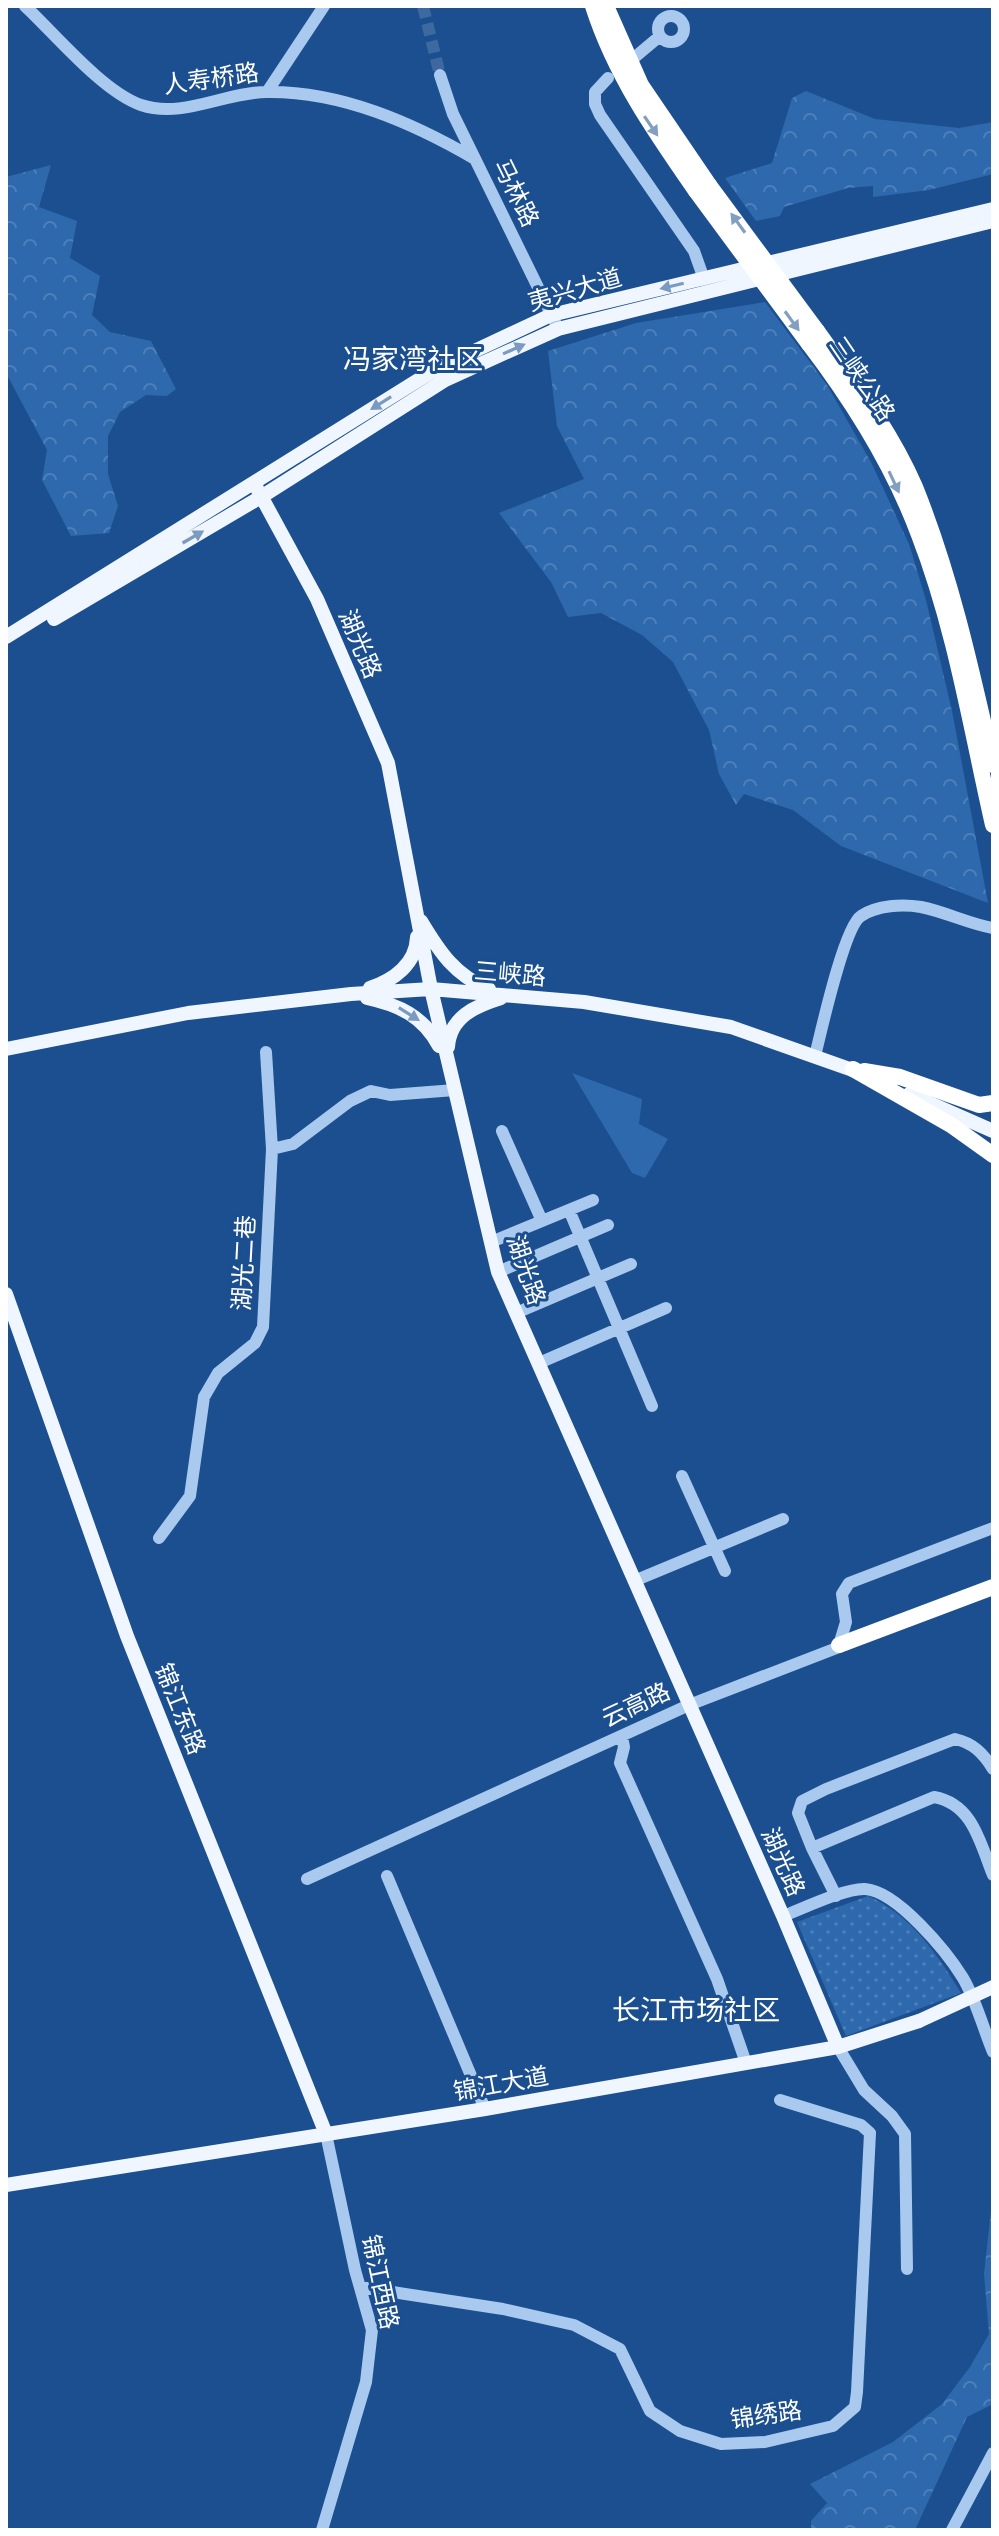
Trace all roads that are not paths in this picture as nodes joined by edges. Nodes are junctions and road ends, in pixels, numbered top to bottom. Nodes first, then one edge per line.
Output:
1 (25, 6) edge
2 (324, 6) edge
3 (593, 6) edge
4 (606, 6) edge
5 (667, 11) edge
6 (660, 36) junction
7 (635, 57) dead end
8 (440, 75) tunnel mouth
9 (608, 78) dead end
10 (267, 92) junction
11 (475, 159) junction
12 (703, 188) junction
13 (993, 209) edge
14 (993, 221) edge
15 (704, 279) junction
16 (554, 322) junction
17 (813, 338) junction
18 (254, 483) junction
19 (261, 497) junction
20 (6, 637) edge
21 (6, 648) edge
22 (993, 765) edge
23 (993, 825) edge
24 (416, 911) junction
25 (993, 928) edge
26 (431, 989) junction
27 (351, 994) junction
28 (509, 996) junction
29 (6, 1049) edge
30 (266, 1052) dead end
31 (815, 1056) junction
32 (448, 1060) junction
33 (853, 1069) junction
34 (455, 1090) junction
35 (993, 1103) edge
36 (502, 1131) dead end
37 (993, 1131) edge
38 (272, 1149) junction
39 (993, 1155) edge
40 (593, 1200) dead end
41 (569, 1210) junction
42 (542, 1221) junction
43 (608, 1225) dead end
44 (580, 1237) junction
45 (491, 1242) junction
46 (631, 1264) dead end
47 (498, 1272) junction
48 (598, 1278) junction
49 (6, 1294) edge
50 (666, 1308) dead end
51 (516, 1313) junction
52 (619, 1328) junction
53 (539, 1363) junction
54 (652, 1406) dead end
55 (682, 1476) dead end
56 (783, 1519) dead end
57 (993, 1528) edge
58 (159, 1538) dead end
59 (714, 1547) junction
60 (725, 1571) dead end
61 (634, 1581) junction
62 (993, 1590) edge
63 (839, 1645) junction
64 (689, 1705) junction
65 (622, 1736) junction
66 (993, 1769) edge
67 (812, 1848) junction
68 (993, 1875) edge
69 (387, 1876) dead end
70 (307, 1879) dead end
71 (836, 1896) junction
72 (783, 1916) junction
73 (993, 1987) edge
74 (838, 2047) junction
75 (993, 2052) edge
76 (746, 2063) junction
77 (780, 2100) dead end
78 (485, 2109) junction
79 (326, 2134) junction
80 (6, 2185) edge
81 (907, 2269) dead end
82 (360, 2287) junction
83 (993, 2453) edge
84 (322, 2530) edge
85 (952, 2530) edge

1 - 10 street, 人寿桥路
2 - 10 street
3 -> 12 highway, 三峡公路
4 - 12 highway, 三峡公路
5 - 6 street
5 - 6 street
6 - 7 street
8 - 11 street, 马林路
9 - 15 street
10 - 11 street, 人寿桥路
11 - 16 street, 马林路
12 - 17 highway, 三峡公路, bridge
13 - 15 main road, 夷兴大道
14 - 16 main road, 夷兴大道
15 -> 16 main road, 夷兴大道
16 -> 18 main road, 夷兴大道
19 -> 16 main road, 夷兴大道
17 - 22 highway, 三峡公路
17 -> 23 highway, 三峡公路
18 - 19 main road, 湖光路
18 - 20 main road, 夷兴大道
21 -> 19 main road, 夷兴大道
19 - 24 main road, 湖光路
24 - 26 main road, 湖光路
24 - 27 main road
24 - 28 main road
25 - 31 street
26 - 27 main road, 三峡路
26 - 28 main road, 三峡路
26 - 32 main road, 湖光路
27 - 29 main road, 三峡路
27 -> 32 main road
28 - 31 main road, 三峡路
28 - 32 main road
30 - 38 street, 湖光二巷
31 - 33 main road, 三峡路
32 - 34 main road, 湖光路
33 - 35 highway
33 - 37 main road, 三峡路
33 - 39 highway
34 - 38 street
34 - 45 main road, 湖光路
36 - 42 street
38 - 58 street, 湖光二巷
40 - 41 street
41 - 42 street
41 - 44 street
42 - 45 street
43 - 44 street
44 - 47 street
44 - 48 street
45 - 47 main road, 湖光路
46 - 48 street
47 - 51 main road, 湖光路
48 - 51 street
48 - 52 street
49 - 79 main road, 锦江东路
50 - 52 street
51 - 53 main road, 湖光路
52 - 53 street
52 - 54 street
53 - 61 main road, 湖光路
55 - 59 street
56 - 59 street
57 - 63 street
59 - 60 street
59 - 61 street
61 - 64 main road, 湖光路
62 - 63 highway
62 - 63 street, 云高路
63 - 64 street, 云高路
64 - 65 street, 云高路
64 - 72 main road, 湖光路
65 - 70 street, 云高路
65 - 76 street
66 - 67 street
67 - 68 street
67 - 71 street
69 - 78 street
71 - 72 street
71 - 75 street
72 - 74 main road, 湖光路
73 - 74 main road, 锦江大道, bridge
74 - 76 main road, 锦江大道
74 - 81 street
76 - 78 main road, 锦江大道
77 - 82 street, 锦绣路
78 - 79 main road, 锦江大道
79 - 80 main road, 锦江大道
79 - 82 street, 锦江西路
82 - 84 street, 锦江西路
83 - 85 street

